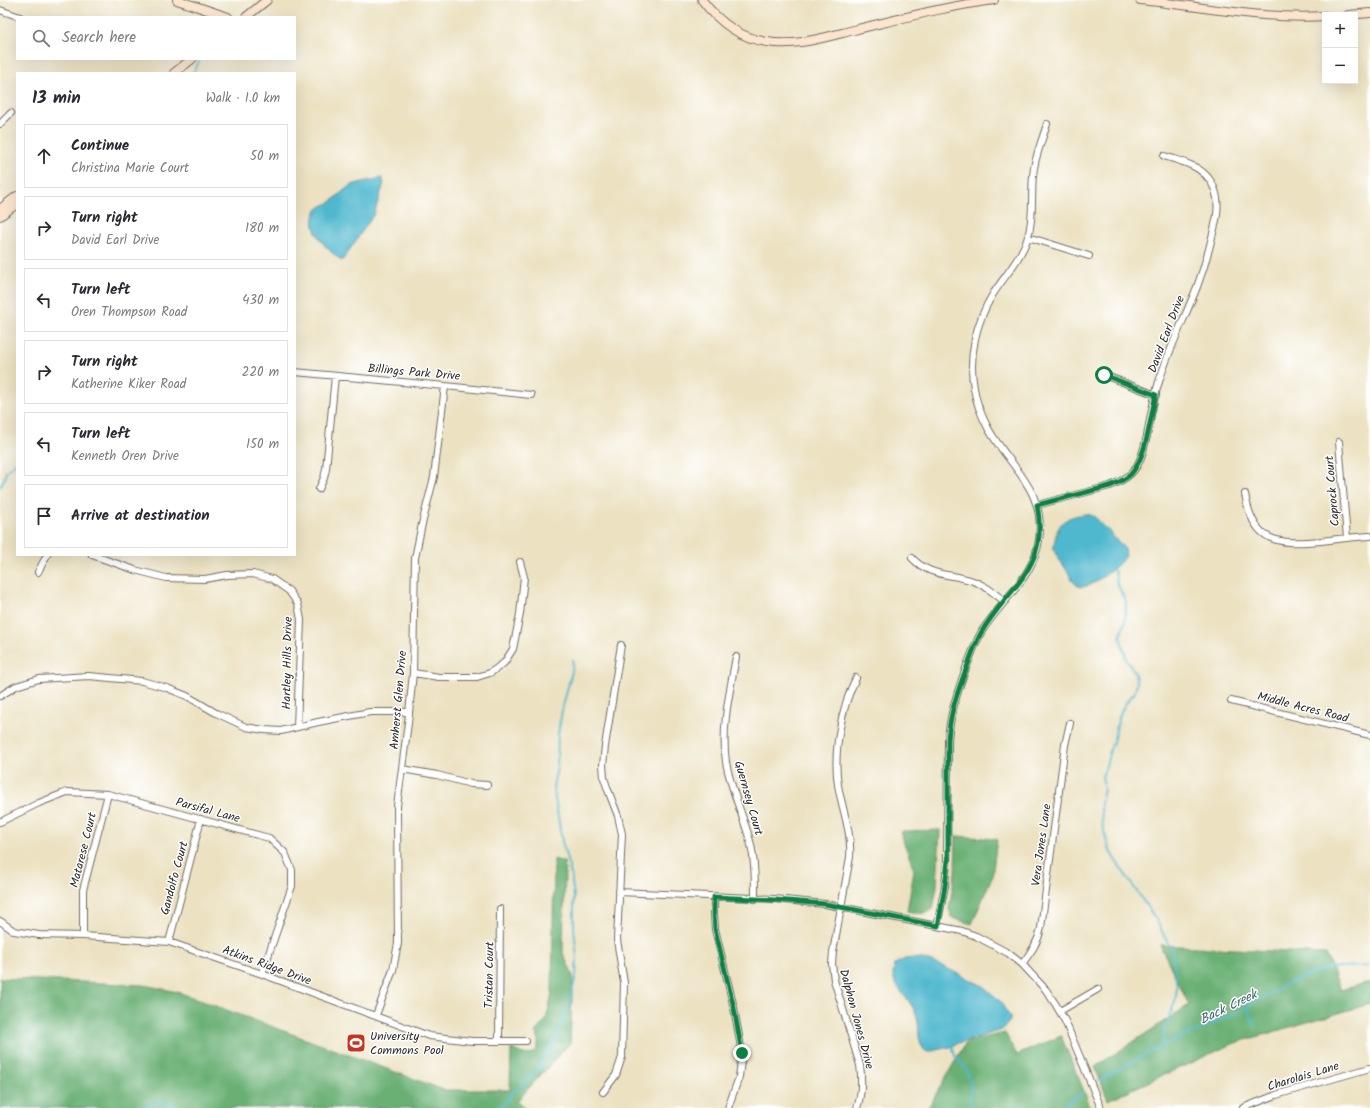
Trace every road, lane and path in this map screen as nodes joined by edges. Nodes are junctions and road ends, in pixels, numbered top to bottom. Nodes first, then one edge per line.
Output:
1 (177, 0) edge
2 (268, 0) edge
3 (702, 0) edge
4 (994, 0) edge
5 (1140, 0) edge
6 (0, 10) edge
7 (1370, 13) edge
8 (1358, 14) edge
9 (17, 16) edge
10 (225, 16) edge
11 (247, 16) edge
12 (1322, 16) edge
13 (191, 60) edge
14 (175, 72) edge
15 (10, 113) dead end
16 (0, 124) edge
17 (1047, 124) dead end
18 (1164, 156) dead end
19 (16, 197) edge
20 (16, 205) edge
21 (0, 209) edge
22 (0, 216) edge
23 (1028, 237) junction
24 (1089, 256) dead end
25 (296, 372) edge
26 (1104, 375) dead end
27 (335, 376) junction
28 (445, 386) junction
29 (531, 395) dead end
30 (1156, 395) junction
31 (1339, 442) dead end
32 (319, 489) dead end
33 (1245, 494) dead end
34 (1037, 505) junction
35 (1370, 536) edge
36 (1347, 538) junction
37 (46, 556) edge
38 (95, 556) edge
39 (912, 558) dead end
40 (520, 562) dead end
41 (38, 572) dead end
42 (1004, 601) junction
43 (621, 645) dead end
44 (736, 657) dead end
45 (413, 673) junction
46 (856, 678) dead end
47 (0, 696) edge
48 (1231, 701) dead end
49 (409, 712) junction
50 (1070, 723) dead end
51 (297, 727) junction
52 (1370, 735) edge
53 (402, 769) junction
54 (486, 785) dead end
55 (108, 794) junction
56 (201, 819) junction
57 (0, 822) edge
58 (619, 892) junction
59 (714, 897) junction
60 (755, 899) junction
61 (842, 907) junction
62 (500, 908) dead end
63 (0, 921) edge
64 (938, 926) junction
65 (83, 936) junction
66 (169, 942) junction
67 (1022, 964) junction
68 (262, 974) junction
69 (1098, 989) dead end
70 (1060, 1011) junction
71 (376, 1015) junction
72 (499, 1041) junction
73 (526, 1041) dead end
74 (1370, 1068) edge
75 (603, 1092) dead end
76 (728, 1108) edge
77 (857, 1108) edge
78 (1101, 1108) edge
79 (1243, 1108) edge

1 - 10 street
2 - 11 street
3 - 4 street
5 - 12 street
6 - 9 street
7 - 8 street
13 - 14 street
15 - 16 street
17 - 23 street
18 - 30 street, David Earl Drive
19 - 21 street
20 - 22 street
23 - 24 street
23 - 34 street
25 - 27 street, Billings Park Drive
26 - 30 street
27 - 28 street, Billings Park Drive
27 - 32 street
28 - 29 street, Billings Park Drive
28 - 45 street, Amherst Glen Drive
30 - 34 street, David Earl Drive
31 - 36 street, Caprock Court
33 - 36 street
34 - 42 street
35 - 36 street
37 - 41 street
38 - 51 street, Hartley Hills Drive
39 - 42 street
40 - 45 street
42 - 64 street
43 - 58 street
44 - 60 street, Guernsey Court
45 - 49 street, Amherst Glen Drive
46 - 61 street, Dalphon Jones Drive
47 - 51 street
48 - 52 street, Middle Acres Road
49 - 51 street
49 - 53 street, Amherst Glen Drive
50 - 67 street, Vera Jones Lane
53 - 54 street
53 - 71 street, Amherst Glen Drive
55 - 56 street, Parsifal Lane
55 - 57 street, Parsifal Lane
55 - 65 street, Matarese Court
56 - 66 street, Gandolfo Court
56 - 68 street, Parsifal Lane
58 - 59 street
58 - 75 street
59 - 60 street
59 - 76 street
60 - 61 street
61 - 64 street
61 - 77 street, Dalphon Jones Drive
62 - 72 street, Tristan Court
63 - 65 street, Atkins Ridge Drive
64 - 67 street
65 - 66 street, Atkins Ridge Drive
66 - 68 street, Atkins Ridge Drive
67 - 70 street
68 - 71 street, Atkins Ridge Drive
69 - 70 street
70 - 78 street
71 - 72 street, Atkins Ridge Drive
72 - 73 street, Atkins Ridge Drive
74 - 79 street, Charolais Lane

